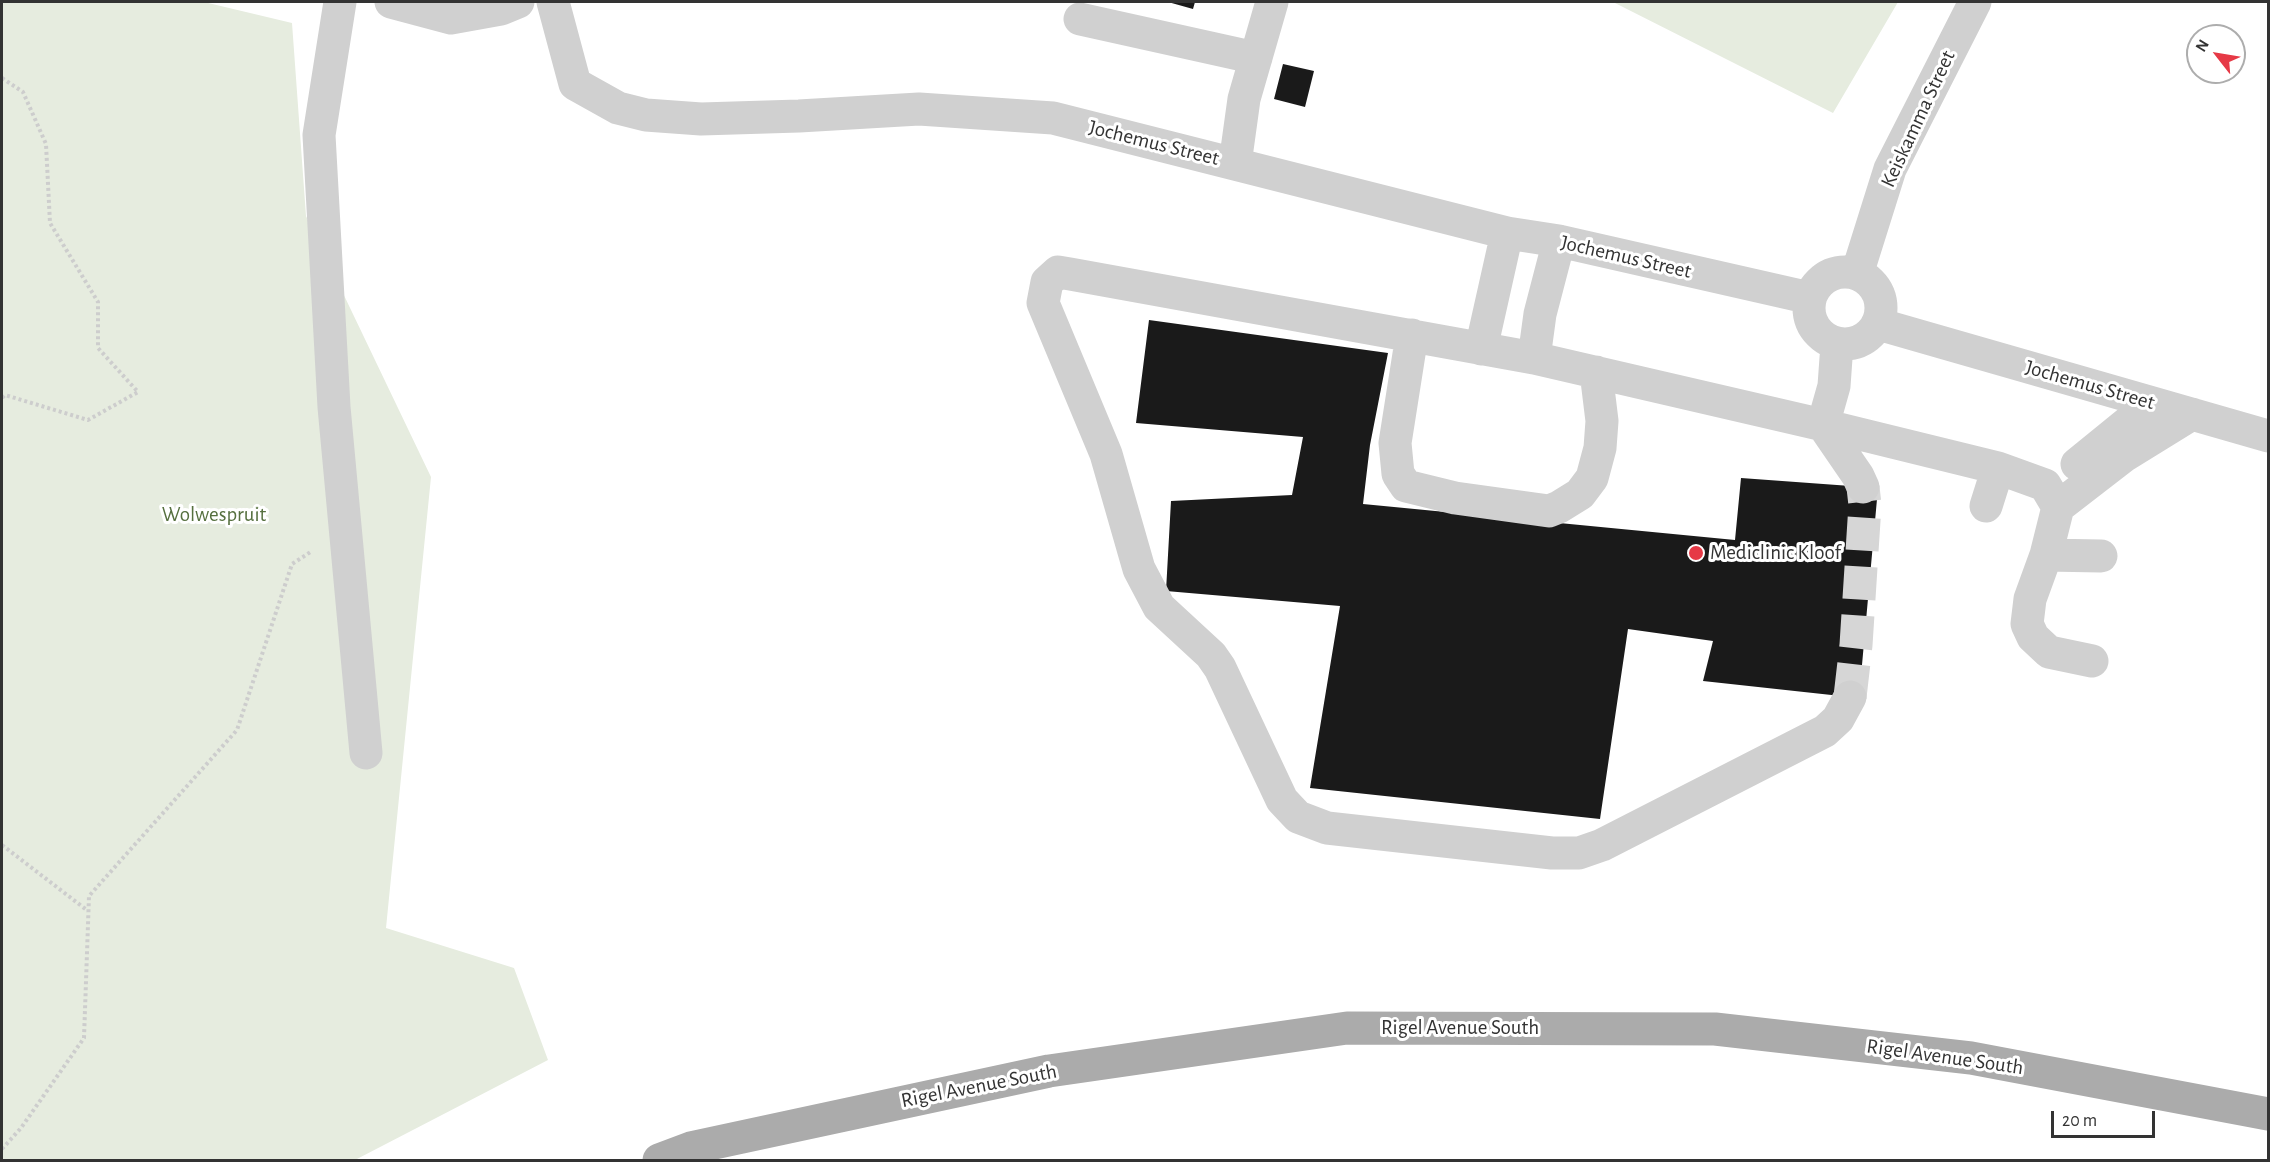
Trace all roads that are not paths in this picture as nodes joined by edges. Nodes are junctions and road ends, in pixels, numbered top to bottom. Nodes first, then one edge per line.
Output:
1 (340, 2) edge
2 (391, 2) edge
3 (518, 2) edge
4 (553, 2) edge
5 (1272, 2) edge
6 (1975, 2) edge
7 (1080, 19) dead end
8 (1256, 58) junction
9 (1235, 164) junction
10 (1507, 233) junction
11 (1559, 241) junction
12 (1857, 274) junction
13 (1810, 298) junction
14 (1878, 324) junction
15 (1412, 334) junction
16 (1837, 344) junction
17 (1481, 350) junction
18 (1534, 358) junction
19 (1596, 372) junction
20 (2152, 403) junction
21 (2192, 414) junction
22 (1823, 425) junction
23 (2268, 436) edge
24 (1998, 468) junction
25 (1863, 487) tunnel mouth
26 (2051, 496) junction
27 (1986, 506) dead end
28 (2046, 555) junction
29 (2101, 556) dead end
30 (2092, 661) dead end
31 (1850, 697) tunnel mouth
32 (366, 753) dead end
33 (2268, 1114) edge
34 (659, 1161) edge

1 - 32 street
2 - 3 street
4 - 9 street, Jochemus Street
5 - 8 street
6 - 12 street, Keiskamma Street
7 - 8 street
8 - 9 street
9 - 10 street, Jochemus Street
10 - 11 street, Jochemus Street
10 - 17 street
11 - 13 street, Jochemus Street
11 - 18 street
12 - 13 street
12 - 14 street
13 - 16 street
14 - 16 street
14 - 20 street, Jochemus Street
15 - 17 street
15 - 19 street
15 - 31 street
16 - 22 street
17 - 18 street
18 - 19 street
19 - 22 street
20 - 21 street, Jochemus Street
20 - 26 street
21 - 23 street, Jochemus Street
21 - 26 street
22 - 24 street
22 - 25 street
24 - 26 street
24 - 27 street
26 - 28 street
28 - 29 street
28 - 30 street
33 - 34 main road, Rigel Avenue South

